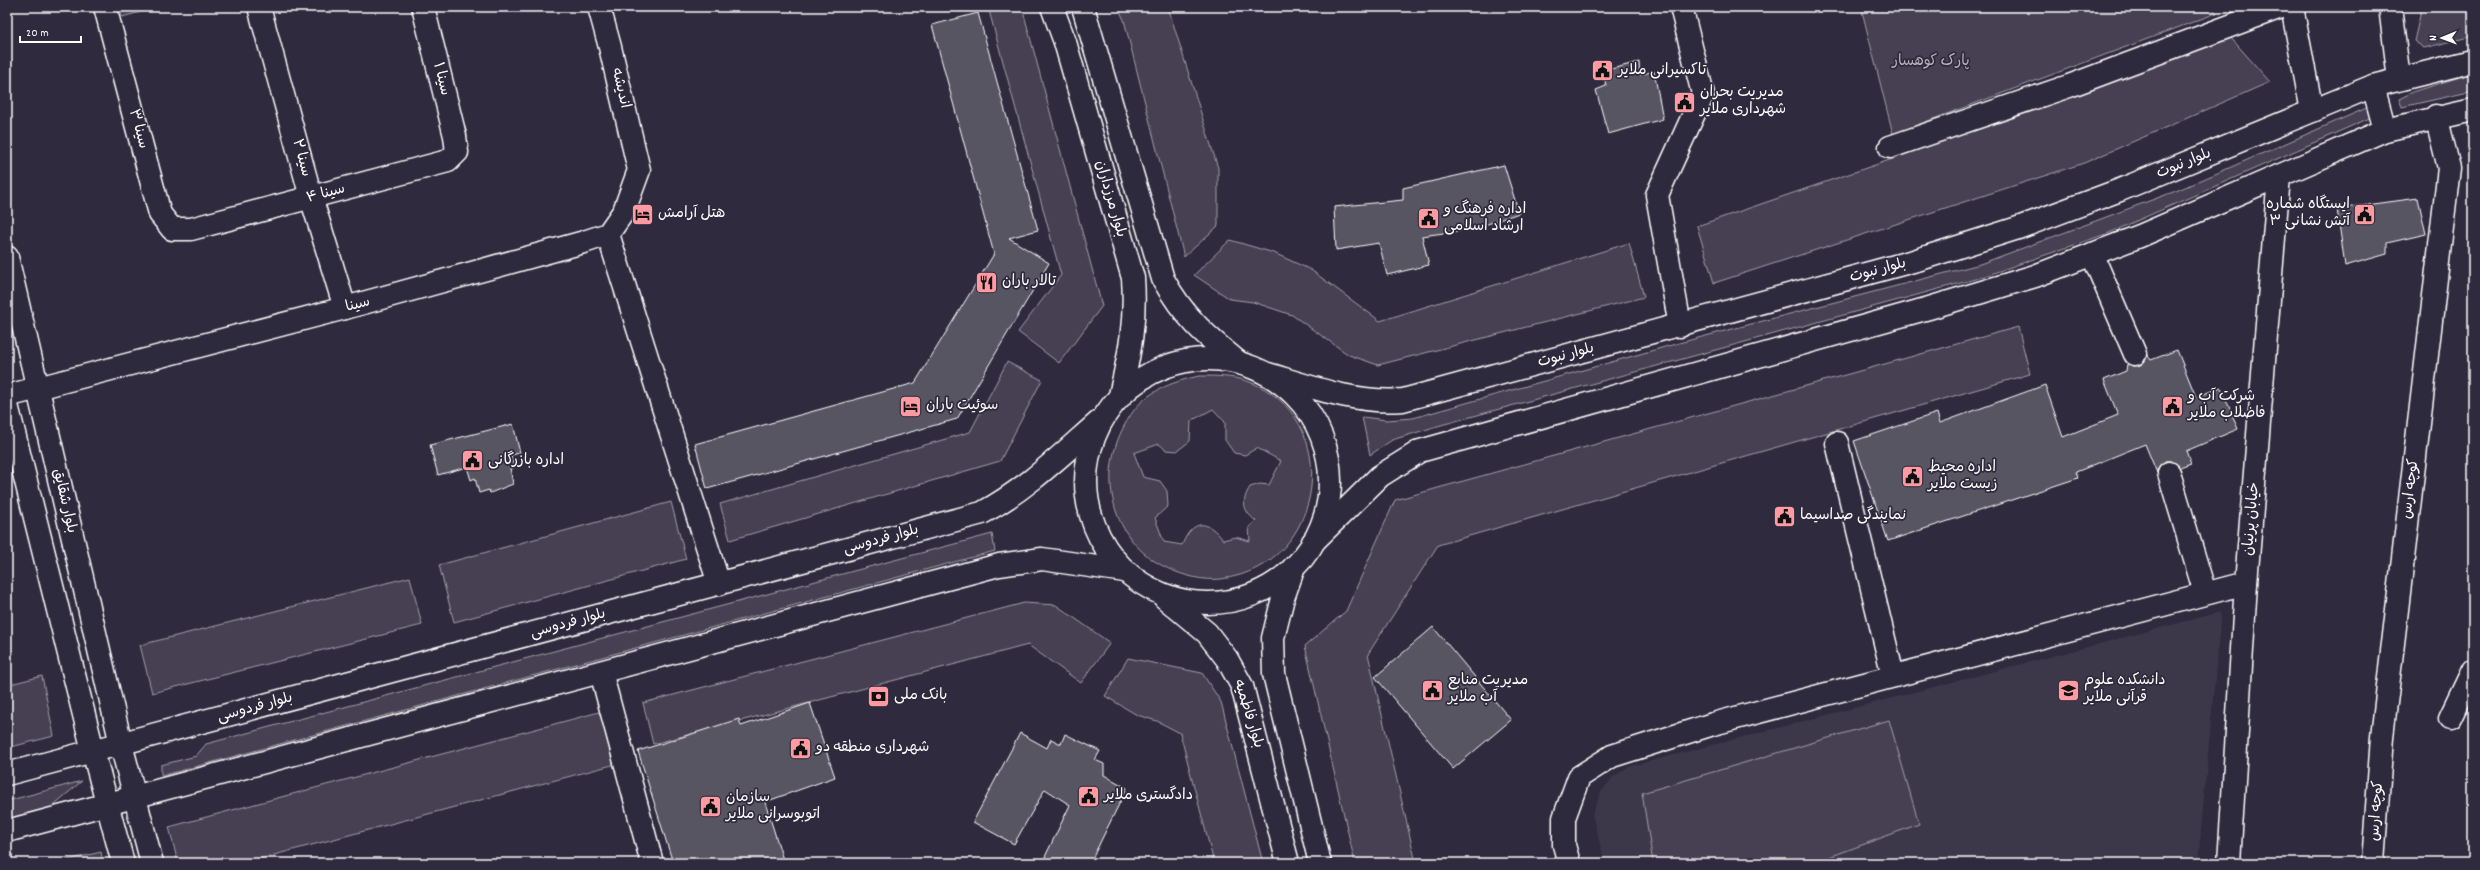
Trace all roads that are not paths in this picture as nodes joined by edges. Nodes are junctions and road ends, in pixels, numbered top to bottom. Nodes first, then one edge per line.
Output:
1 (105, 7) edge
2 (259, 7) edge
3 (424, 7) edge
4 (599, 7) edge
5 (1052, 7) edge
6 (1083, 7) edge
7 (1681, 7) edge
8 (2281, 7) edge
9 (2292, 7) edge
10 (2390, 7) edge
11 (2473, 62) edge
12 (2399, 79) junction
13 (2373, 86) junction
14 (2473, 110) edge
15 (2312, 111) junction
16 (2436, 116) junction
17 (2385, 130) junction
18 (1890, 147) dead end
19 (456, 152) joint
20 (2279, 176) junction
21 (312, 198) junction
22 (191, 230) joint
23 (608, 234) junction
24 (2092, 254) junction
25 (7, 257) edge
26 (345, 308) junction
27 (1680, 326) junction
28 (2135, 354) dead end
29 (1238, 362) junction
30 (1268, 374) junction
31 (38, 388) junction
32 (1120, 395) junction
33 (7, 396) edge
34 (7, 405) edge
35 (1102, 420) junction
36 (1837, 443) dead end
37 (2169, 472) dead end
38 (1313, 542) junction
39 (1294, 567) junction
40 (1125, 571) junction
41 (2246, 583) junction
42 (719, 584) junction
43 (1159, 593) junction
44 (2205, 593) junction
45 (2473, 670) edge
46 (601, 672) junction
47 (1893, 676) junction
48 (2450, 718) dead end
49 (121, 744) junction
50 (93, 751) junction
51 (7, 774) edge
52 (135, 798) junction
53 (107, 804) junction
54 (7, 831) edge
55 (123, 863) edge
56 (152, 863) edge
57 (652, 863) edge
58 (1288, 863) edge
59 (1320, 863) edge
60 (1568, 863) edge
61 (2229, 863) edge
62 (2373, 863) edge

1 - 22 main road, سینا ۳
2 - 21 main road, سینا ۲
3 - 19 main road, سینا ۱
4 - 23 main road, اندیشه
5 - 32 main road, بلوار مرزداران
6 - 29 main road, بلوار مرزداران
7 - 27 main road
8 - 18 main road
9 - 15 main road
10 - 12 main road
11 - 12 main road, بلوار نبوت
12 - 13 main road, بلوار نبوت
13 - 15 main road, بلوار نبوت
13 - 17 main road
14 - 16 main road
15 - 27 main road, بلوار نبوت
16 - 17 main road
16 - 62 main road, کوچه ارس
17 - 20 main road
19 - 21 main road, سینا ۴
20 - 24 main road
20 - 41 main road, خیابان پرنیان
21 - 22 main road, سینا ۴
21 - 26 main road, سینا ۲
23 - 26 main road, سینا
23 - 42 main road
24 - 28 main road
24 - 38 main road
25 - 31 main road, بلوار شقایق
26 - 31 main road, سینا
27 - 30 main road, بلوار نبوت
29 - 30 main road
29 - 32 main road
30 - 38 main road
31 - 33 main road, سینا
31 - 49 main road, بلوار شقایق
32 - 35 main road
34 - 50 main road
35 - 40 main road
35 - 42 main road, بلوار فردوسی
36 - 47 main road
37 - 44 main road
38 - 39 main road
39 - 43 main road
39 - 59 main road
40 - 43 main road
40 - 46 main road
41 - 44 main road
41 - 61 main road, خیابان پرنیان
42 - 49 main road, بلوار فردوسی
43 - 58 main road, بلوار فاطمیه
44 - 47 main road
45 - 48 main road
46 - 52 main road
46 - 57 main road
47 - 60 main road
49 - 50 main road, بلوار فردوسی
49 - 52 main road, بلوار شقایق
50 - 51 main road, بلوار فردوسی
50 - 53 main road
52 - 53 main road
52 - 56 main road, بلوار شقایق
53 - 54 main road
53 - 55 main road

